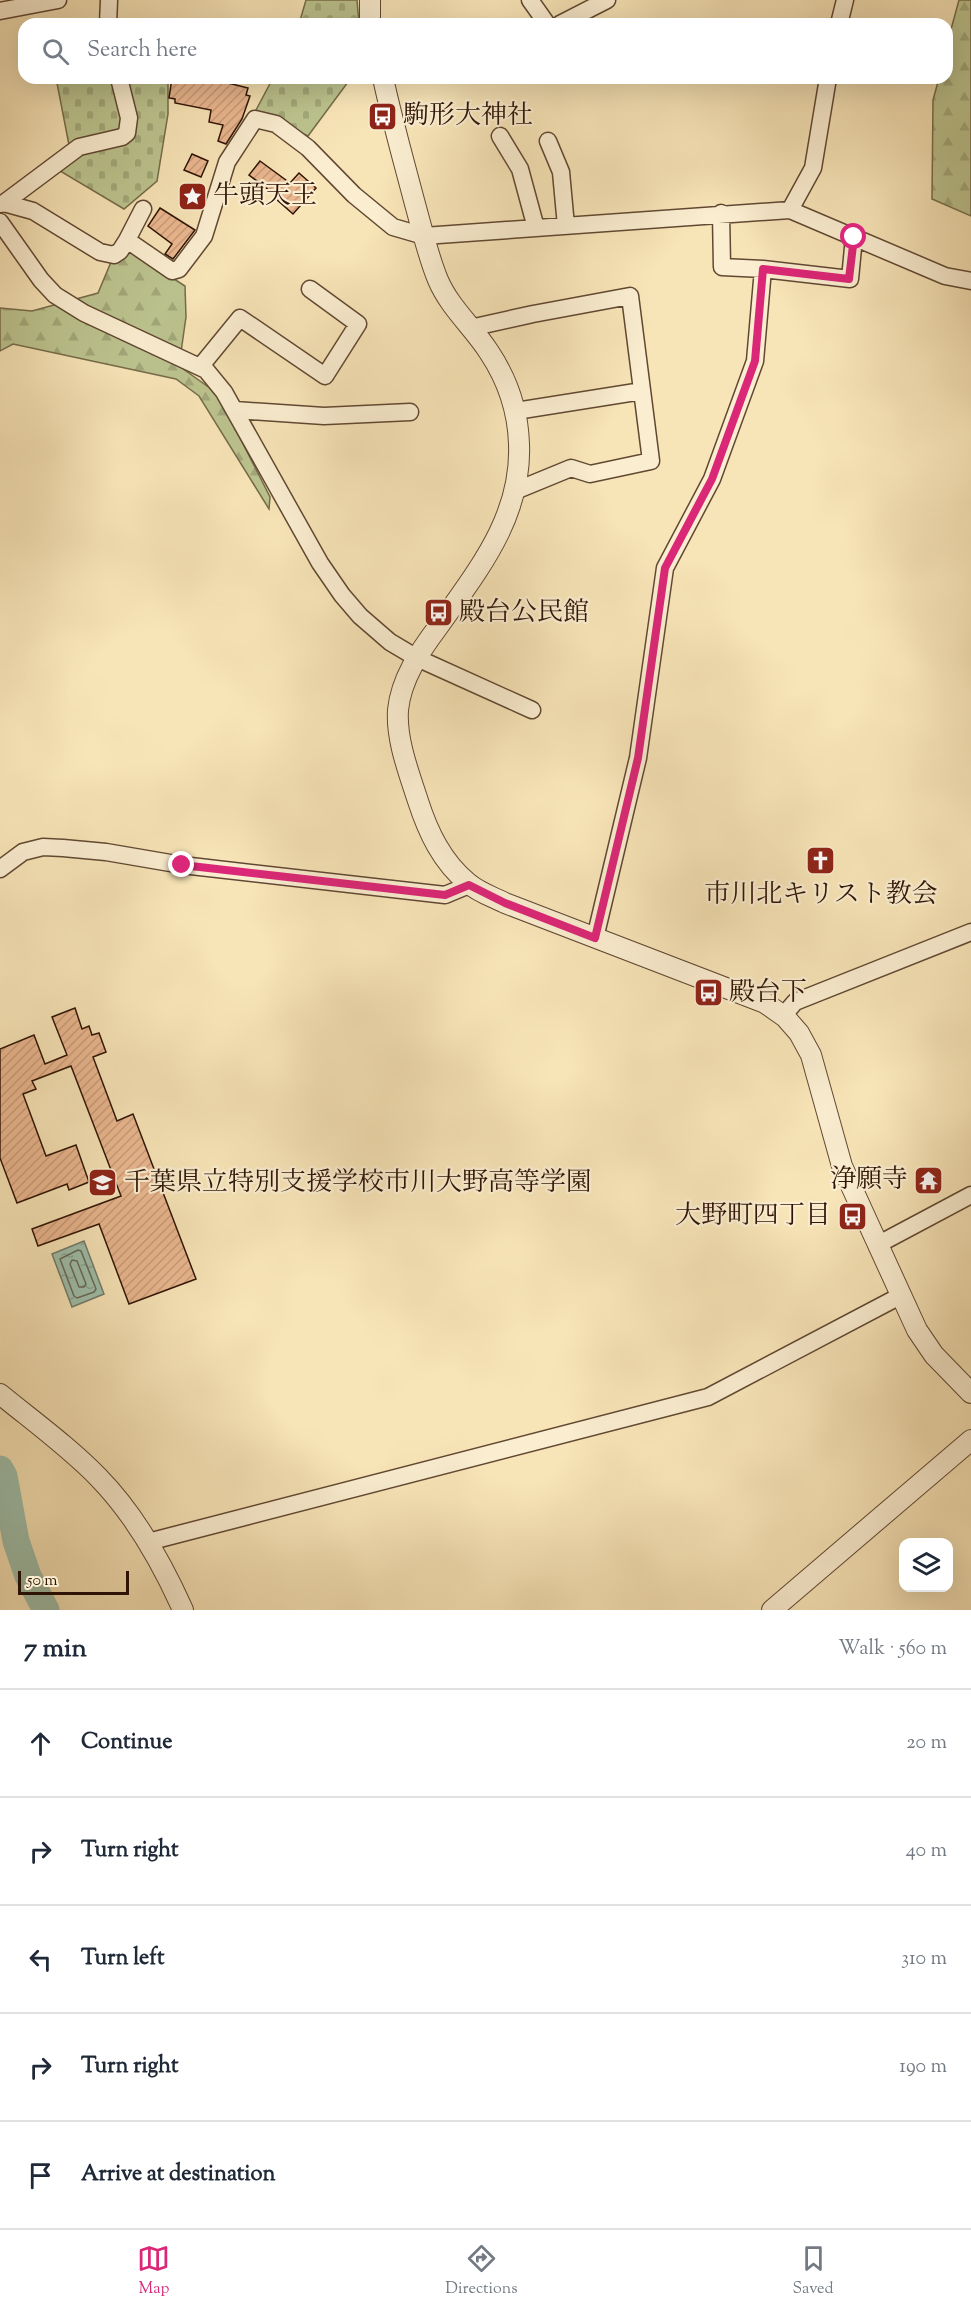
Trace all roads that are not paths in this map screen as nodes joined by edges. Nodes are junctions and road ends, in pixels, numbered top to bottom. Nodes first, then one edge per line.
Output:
1 (58, 0) edge
2 (109, 0) edge
3 (370, 0) edge
4 (530, 0) edge
5 (607, 0) edge
6 (845, 0) edge
7 (0, 11) edge
8 (108, 18) edge
9 (370, 18) edge
10 (543, 18) edge
11 (572, 18) edge
12 (840, 18) edge
13 (120, 84) edge
14 (384, 84) edge
15 (827, 84) edge
16 (500, 136) dead end
17 (548, 141) dead end
18 (2, 204) edge
19 (143, 209) dead end
20 (790, 210) junction
21 (721, 213) junction
22 (0, 222) edge
23 (566, 226) junction
24 (536, 228) junction
25 (424, 236) junction
26 (854, 237) junction
27 (127, 240) junction
28 (763, 269) junction
29 (971, 281) edge
30 (310, 289) dead end
31 (470, 328) junction
32 (200, 367) junction
33 (642, 391) junction
34 (235, 410) junction
35 (516, 411) junction
36 (410, 412) dead end
37 (516, 492) junction
38 (417, 658) junction
39 (532, 710) dead end
40 (0, 869) edge
41 (469, 885) junction
42 (971, 932) edge
43 (595, 938) junction
44 (783, 1016) junction
45 (971, 1195) edge
46 (877, 1245) junction
47 (900, 1296) junction
48 (971, 1393) edge
49 (0, 1394) edge
50 (971, 1440) edge
51 (148, 1542) junction
52 (183, 1610) edge
53 (772, 1610) edge

1 - 7 street
2 - 8 street
3 - 9 street
4 - 10 street
5 - 11 street
6 - 12 street
13 - 18 street
14 - 25 street
15 - 20 street
16 - 24 street
17 - 23 street
18 - 27 street
19 - 27 street
20 - 21 street
20 - 26 street
21 - 23 street
21 - 28 street
22 - 32 street
23 - 24 street
24 - 25 street
25 - 27 street
25 - 31 street
26 - 28 street
26 - 29 street
28 - 43 street
30 - 32 street
31 - 33 street
31 - 35 street
32 - 34 street
33 - 35 street
33 - 37 street
34 - 36 street
34 - 38 street
35 - 37 street
37 - 38 street
38 - 39 street
38 - 41 street
40 - 41 street
41 - 43 street
42 - 44 street
43 - 44 street
44 - 46 street
45 - 46 street
46 - 47 street
47 - 48 street
47 - 51 street
49 - 51 street
50 - 53 street
51 - 52 street

